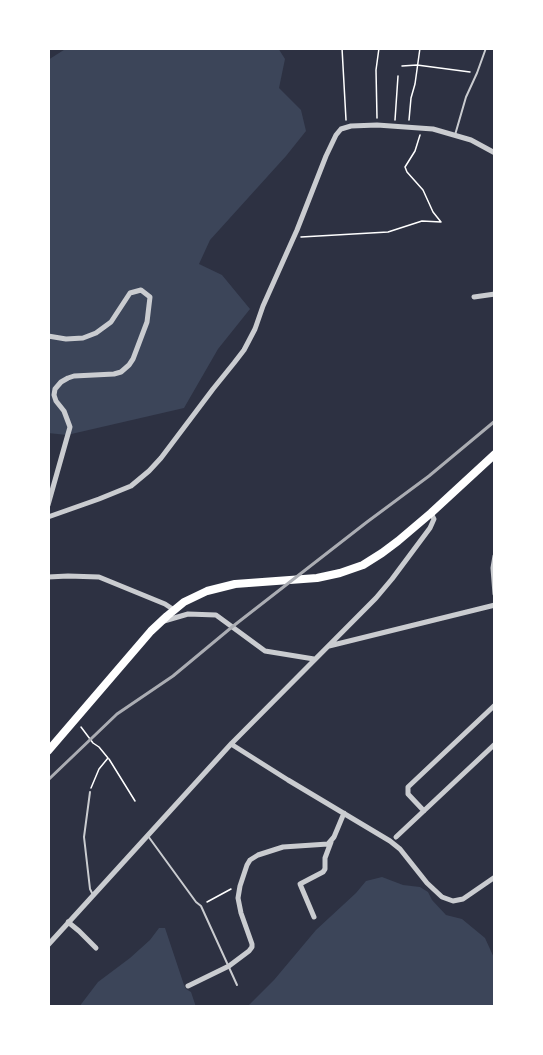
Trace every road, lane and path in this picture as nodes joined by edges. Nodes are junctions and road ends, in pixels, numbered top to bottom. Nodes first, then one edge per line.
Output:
1 (342, 48) edge
2 (379, 48) edge
3 (420, 48) edge
4 (486, 48) edge
5 (402, 66) dead end
6 (417, 66) junction
7 (477, 73) junction
8 (398, 76) dead end
9 (377, 125) junction
10 (395, 126) junction
11 (347, 127) junction
12 (409, 127) junction
13 (421, 128) junction
14 (455, 135) junction
15 (495, 153) edge
16 (294, 237) junction
17 (495, 294) edge
18 (474, 297) dead end
19 (48, 336) edge
20 (495, 454) edge
21 (48, 505) edge
22 (431, 513) junction
23 (48, 517) edge
24 (495, 556) edge
25 (48, 577) edge
26 (495, 594) edge
27 (495, 605) edge
28 (174, 610) junction
29 (160, 622) junction
30 (327, 646) junction
31 (314, 659) junction
32 (495, 705) edge
33 (77, 723) dead end
34 (231, 744) junction
35 (495, 744) edge
36 (48, 751) edge
37 (108, 758) junction
38 (90, 792) joint
39 (135, 801) dead end
40 (424, 811) junction
41 (344, 813) junction
42 (147, 835) junction
43 (396, 837) dead end
44 (331, 842) junction
45 (495, 877) edge
46 (240, 886) junction
47 (93, 895) junction
48 (201, 906) junction
49 (314, 917) dead end
50 (68, 922) junction
51 (48, 945) edge
52 (96, 948) dead end
53 (229, 966) junction
54 (237, 985) dead end
55 (188, 986) dead end

1 - 11 path
2 - 9 path
3 - 6 path
4 - 7 lane
5 - 6 path
6 - 7 path
6 - 12 path
7 - 14 lane
8 - 10 path
9 - 10 street
9 - 11 street
10 - 12 street
11 - 16 street
12 - 13 street
13 - 14 street
13 - 16 path
14 - 15 street
16 - 23 street
17 - 18 street
19 - 21 street
20 - 22 highway
22 - 28 highway
22 - 30 street
24 - 26 street
25 - 28 street
27 - 30 street
28 - 29 highway
29 - 31 street
29 - 36 highway
30 - 31 street
31 - 34 street
32 - 40 street
33 - 37 path
34 - 41 street
34 - 42 street
35 - 40 street
37 - 38 path
37 - 39 path
38 - 47 lane
40 - 43 street
41 - 44 street
41 - 45 street
42 - 47 street
42 - 48 lane
44 - 46 street
44 - 49 street
46 - 48 path
46 - 53 street
47 - 50 street
48 - 53 lane
50 - 51 street
50 - 52 street
53 - 54 lane
53 - 55 street

